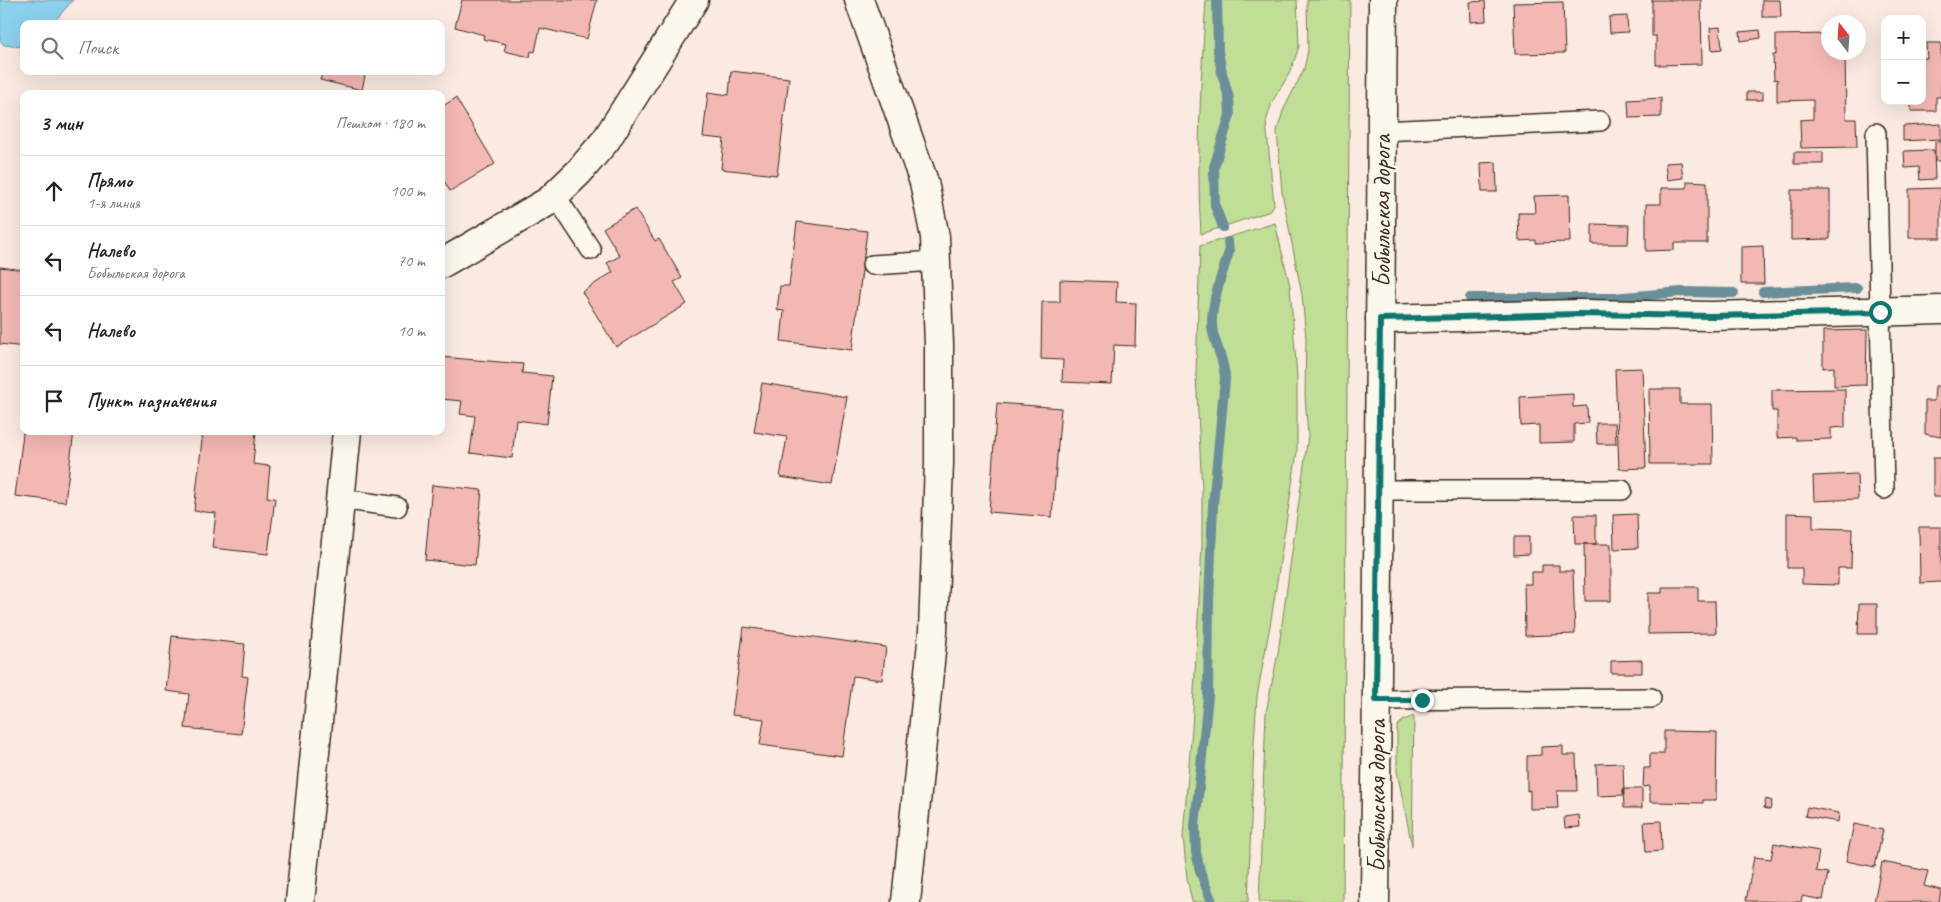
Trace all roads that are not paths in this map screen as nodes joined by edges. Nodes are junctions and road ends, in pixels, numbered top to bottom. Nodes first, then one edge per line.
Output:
1 (694, 0) edge
2 (860, 0) edge
3 (1383, 0) edge
4 (1600, 121) dead end
5 (1382, 132) junction
6 (1876, 133) dead end
7 (556, 194) junction
8 (591, 250) dead end
9 (936, 261) junction
10 (445, 262) edge
11 (872, 265) dead end
12 (1941, 310) edge
13 (1880, 312) junction
14 (1380, 319) junction
15 (347, 435) edge
16 (1884, 488) dead end
17 (1378, 490) junction
18 (1622, 490) dead end
19 (340, 499) junction
20 (396, 507) dead end
21 (1651, 698) dead end
22 (1376, 700) junction
23 (300, 902) edge
24 (906, 902) edge
25 (1375, 902) edge

1 - 7 street
2 - 9 street
3 - 5 street, Бобыльская дорога
4 - 5 lane
5 - 14 street, Бобыльская дорога
6 - 13 lane
7 - 8 lane
7 - 10 street
9 - 11 lane
9 - 24 street
12 - 13 street
13 - 14 street
13 - 16 lane
14 - 17 street, Бобыльская дорога
15 - 19 street
17 - 18 lane
17 - 22 street, Бобыльская дорога
19 - 20 lane
19 - 23 street
21 - 22 lane
22 - 25 street, Бобыльская дорога

